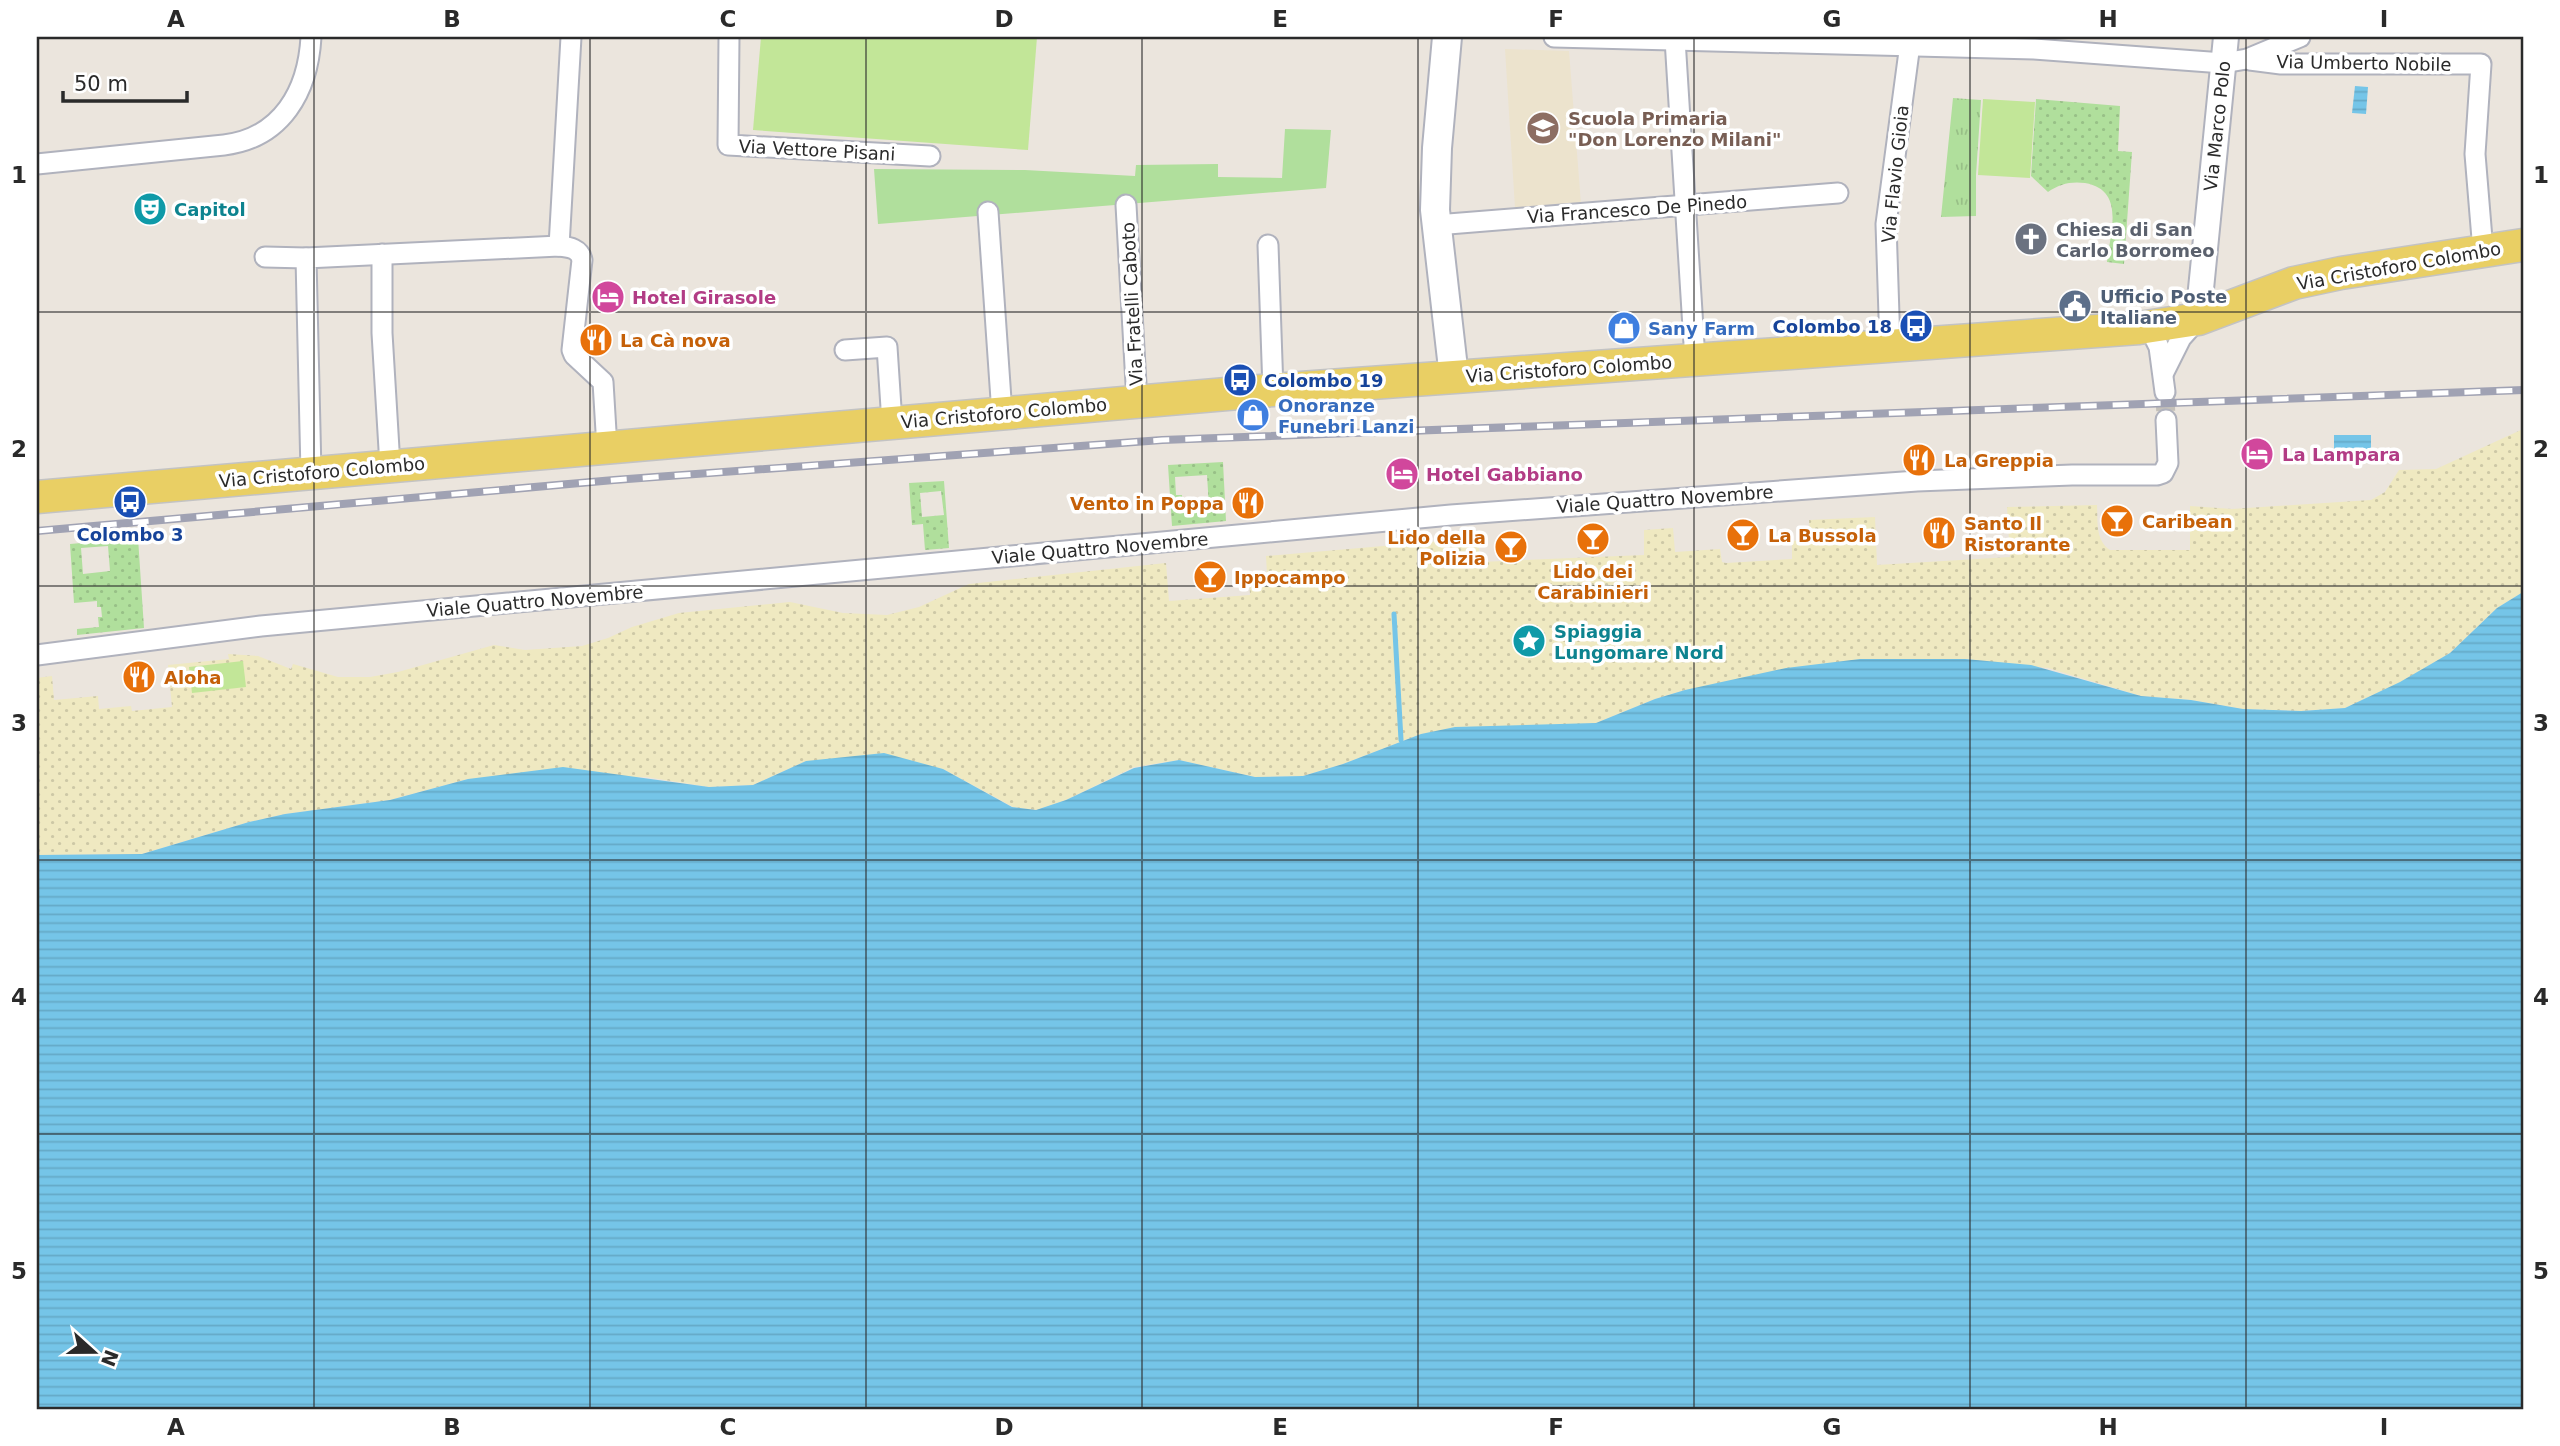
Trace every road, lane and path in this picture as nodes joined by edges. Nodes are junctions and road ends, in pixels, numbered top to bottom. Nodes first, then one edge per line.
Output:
1 (311, 37) edge
2 (571, 37) edge
3 (729, 37) edge
4 (1447, 37) edge
5 (1554, 37) edge
6 (2226, 37) edge
7 (2300, 37) edge
8 (1665, 38) edge
9 (1910, 44) junction
10 (2235, 61) junction
11 (930, 156) dead end
12 (37, 164) edge
13 (1838, 193) dead end
14 (1126, 205) dead end
15 (1685, 205) junction
16 (988, 212) dead end
17 (1436, 225) junction
18 (1268, 245) dead end
19 (2523, 245) edge
20 (569, 249) junction
21 (2483, 251) junction
22 (382, 254) junction
23 (265, 257) dead end
24 (306, 258) junction
25 (2198, 319) junction
26 (2149, 327) junction
27 (1890, 346) junction
28 (845, 350) dead end
29 (1695, 360) junction
30 (2164, 372) junction
31 (1454, 377) junction
32 (1273, 390) junction
33 (2165, 392) tunnel mouth
34 (1138, 402) junction
35 (1002, 414) junction
36 (2166, 420) tunnel mouth
37 (891, 423) junction
38 (607, 448) junction
39 (390, 466) junction
40 (311, 473) junction
41 (37, 497) edge
42 (37, 654) edge

1 - 12 street
2 - 20 street
3 - 11 street, Via Vettore Pisani
4 - 17 main road
5 - 8 street, Via Umberto Nobile
6 - 10 street, Via Marco Polo
7 - 10 street
8 - 9 street, Via Umberto Nobile
8 - 15 street
9 - 10 street, Via Umberto Nobile
9 - 27 street, Via Flavio Gioia
10 - 21 street, Via Umberto Nobile
10 - 25 street, Via Marco Polo
13 - 15 street, Via Francesco De Pinedo
14 - 34 street, Via Fratelli Caboto
15 - 17 street, Via Francesco De Pinedo
15 - 29 street
16 - 35 street
17 - 31 main road
18 - 32 street
19 - 21 main road, Via Cristoforo Colombo
20 - 22 street
20 - 38 street
21 - 25 main road, Via Cristoforo Colombo
22 - 24 street
22 - 39 street
23 - 24 street
24 - 40 street
25 - 26 main road, Via Cristoforo Colombo
25 - 30 street
26 - 27 main road, Via Cristoforo Colombo
26 - 30 street
27 - 29 main road, Via Cristoforo Colombo
28 - 37 street
29 - 31 main road, Via Cristoforo Colombo
30 - 33 street
31 - 32 main road, Via Cristoforo Colombo
32 - 34 main road, Via Cristoforo Colombo
34 - 35 main road, Via Cristoforo Colombo
35 - 37 main road, Via Cristoforo Colombo
36 - 42 street, Viale Quattro Novembre
37 - 38 main road, Via Cristoforo Colombo
38 - 39 main road, Via Cristoforo Colombo
39 - 40 main road, Via Cristoforo Colombo
40 - 41 main road, Via Cristoforo Colombo

